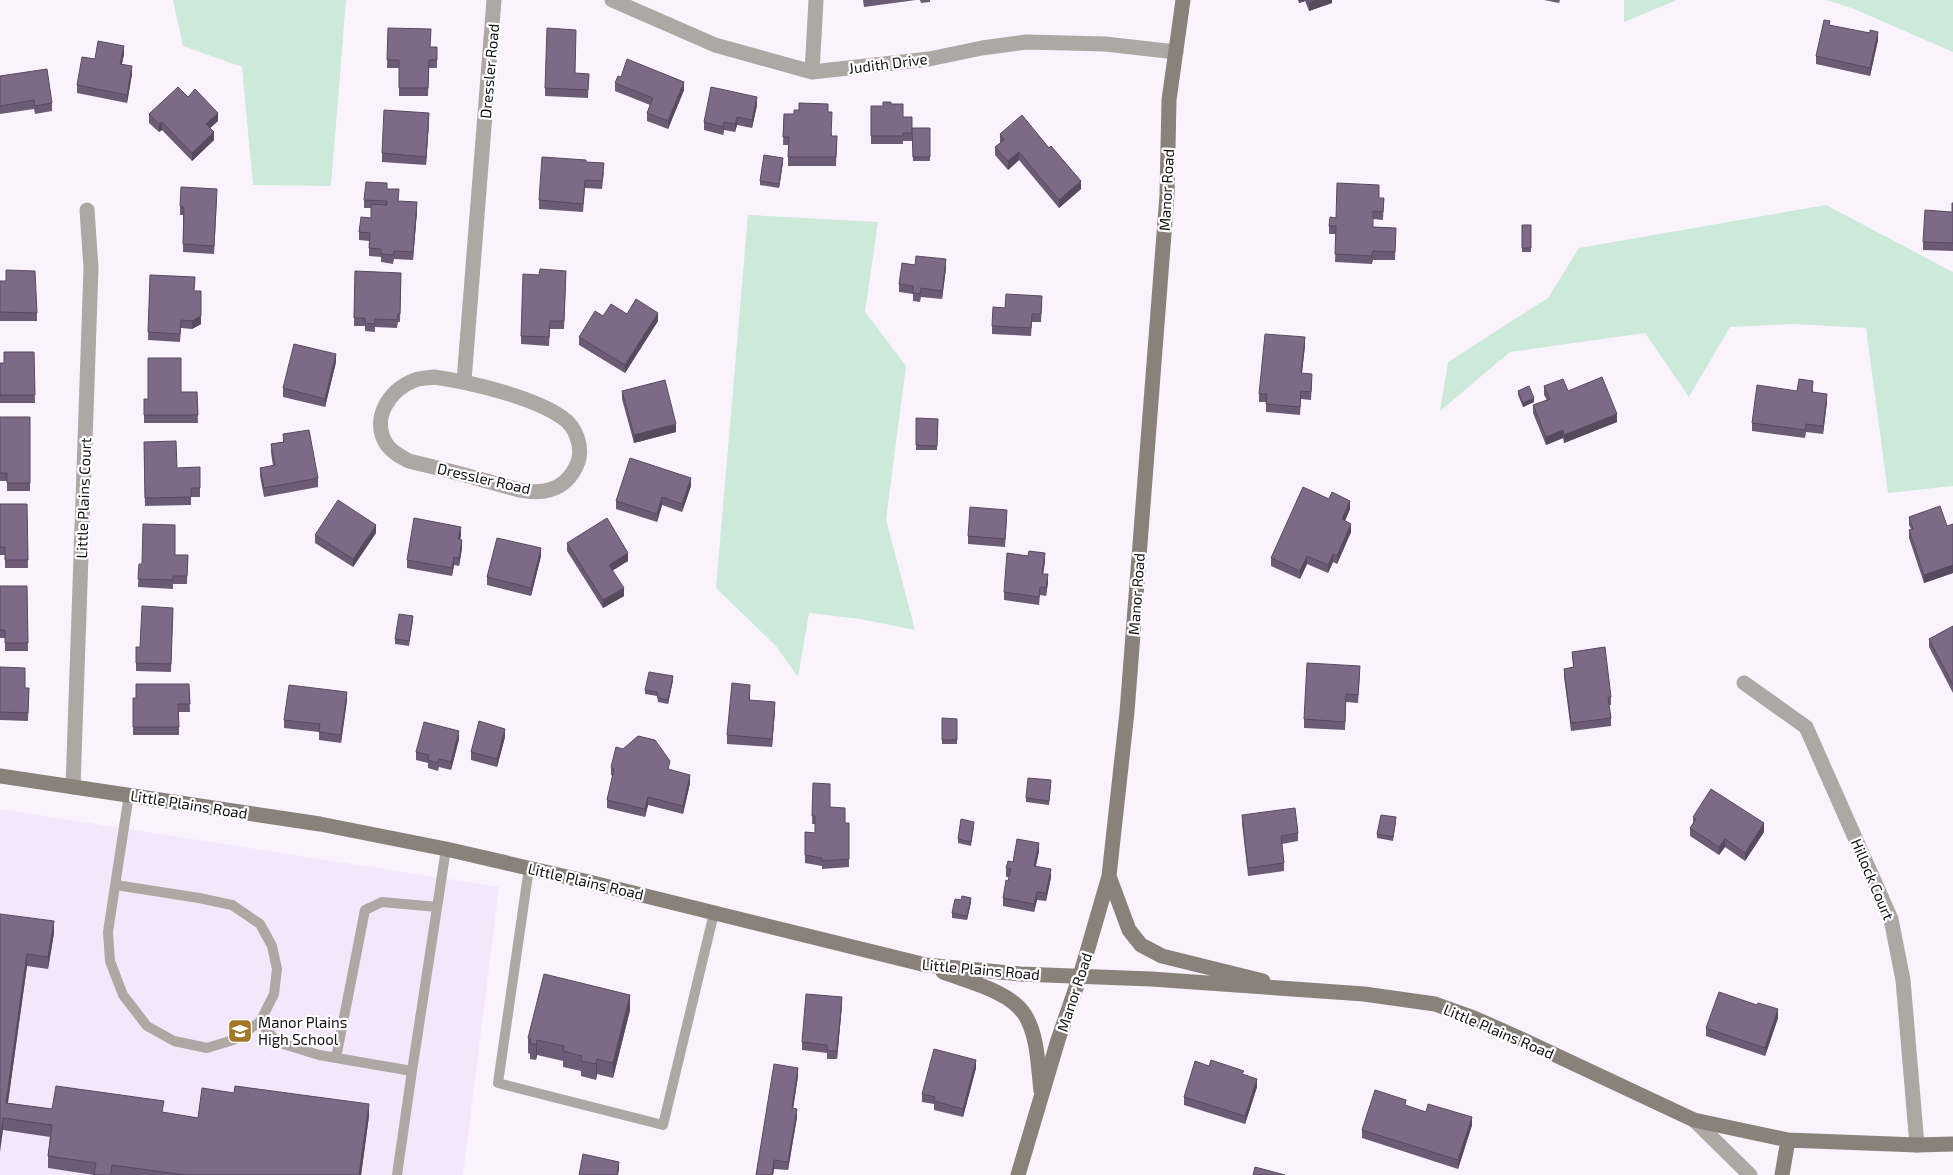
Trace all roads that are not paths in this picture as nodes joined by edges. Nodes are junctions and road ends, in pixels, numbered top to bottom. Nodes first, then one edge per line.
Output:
1 (494, 0) edge
2 (612, 0) edge
3 (816, 0) edge
4 (1183, 0) edge
5 (1176, 52) junction
6 (812, 72) junction
7 (87, 210) dead end
8 (464, 381) junction
9 (1744, 683) dead end
10 (0, 776) edge
11 (73, 786) junction
12 (129, 794) junction
13 (446, 849) junction
14 (529, 868) junction
15 (1109, 876) junction
16 (116, 884) junction
17 (437, 907) junction
18 (714, 913) junction
19 (926, 965) junction
20 (1080, 976) junction
21 (1294, 990) junction
22 (260, 1022) junction
23 (336, 1058) junction
24 (412, 1071) junction
25 (1042, 1098) junction
26 (1694, 1120) junction
27 (1788, 1140) junction
28 (1953, 1144) edge
29 (1917, 1145) junction
30 (397, 1175) edge
31 (1018, 1175) edge
32 (1750, 1175) edge
33 (1782, 1175) edge

1 - 8 street, Dressler Road
2 - 6 street, Judith Drive
3 - 6 street
4 - 5 street, Manor Road
5 - 6 street, Judith Drive
5 - 15 street, Manor Road
7 - 11 street, Little Plains Court
8 - 8 street, Dressler Road
9 - 29 street, Hillock Court
10 - 11 street, Little Plains Road
11 - 12 street, Little Plains Road
12 - 13 street, Little Plains Road
12 - 16 lane
13 - 14 street, Little Plains Road
13 - 17 lane
14 - 18 street, Little Plains Road
14 - 18 lane
15 - 20 street, Manor Road
15 - 21 street
16 - 22 lane
16 - 22 lane
17 - 23 lane
17 - 24 lane
18 - 19 street, Little Plains Road
19 - 20 street, Little Plains Road
19 - 25 street
20 - 21 street, Little Plains Road
20 - 25 street, Manor Road
21 - 26 street, Little Plains Road
22 - 23 lane
23 - 24 lane
24 - 30 lane
25 - 31 street, Manor Road
26 - 27 street, Little Plains Road
26 - 32 street
27 - 29 street, Little Plains Road
27 - 33 street
28 - 29 street, Little Plains Road

